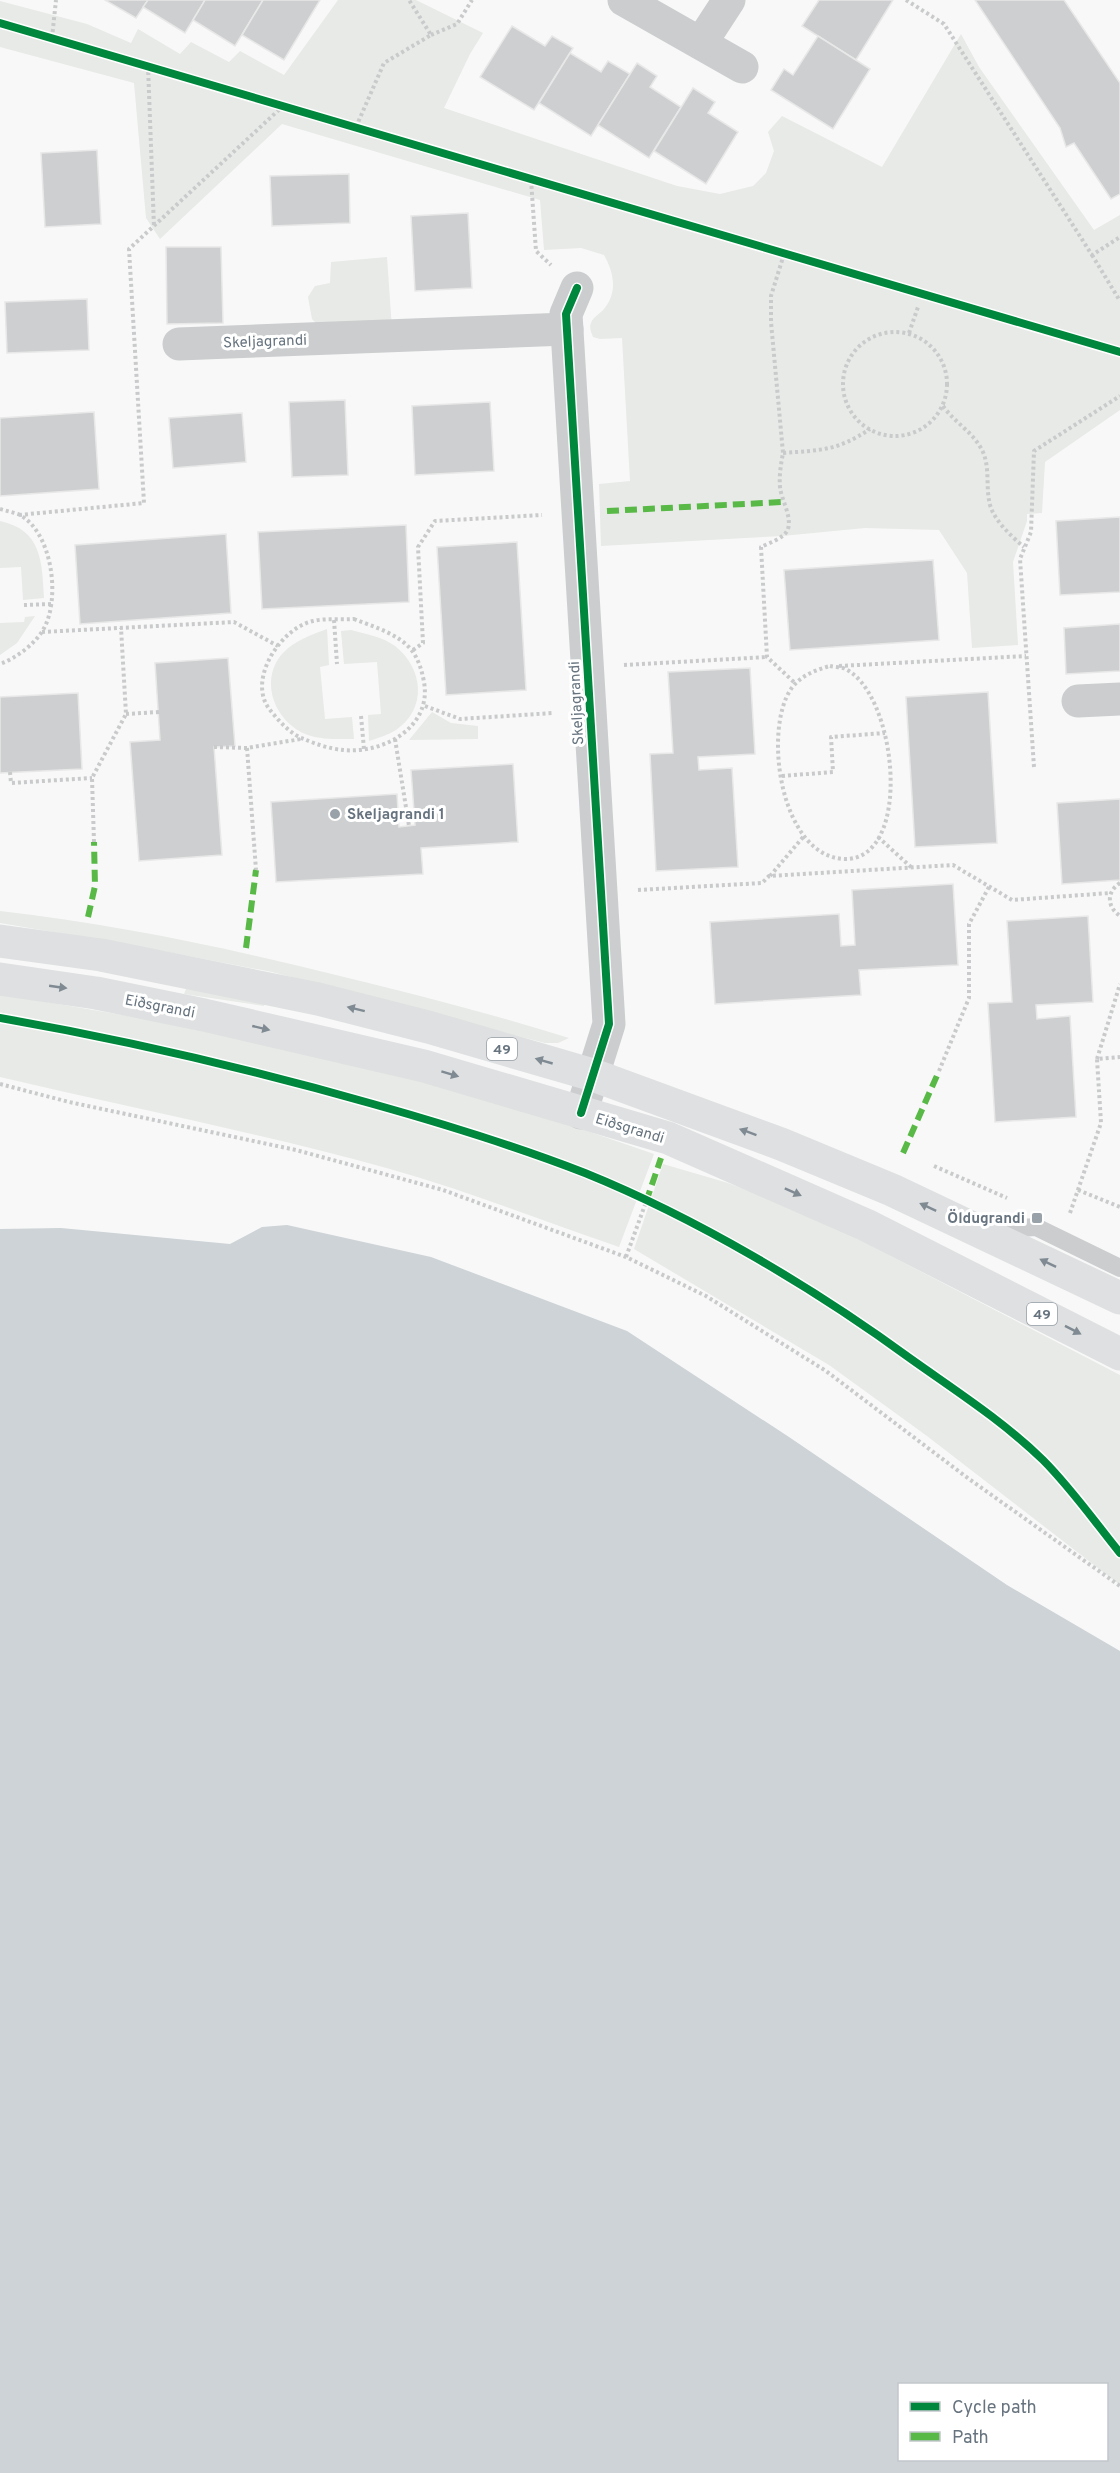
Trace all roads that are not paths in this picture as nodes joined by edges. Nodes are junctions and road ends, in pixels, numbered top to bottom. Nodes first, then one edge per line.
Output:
1 (624, 0) edge
2 (729, 0) edge
3 (701, 43) junction
4 (742, 67) dead end
5 (577, 288) road end
6 (567, 329) junction
7 (179, 344) dead end
8 (1120, 699) edge
9 (1078, 701) dead end
10 (0, 941) edge
11 (0, 979) edge
12 (593, 1075) junction
13 (581, 1113) junction
14 (981, 1231) junction
15 (1120, 1268) edge
16 (1120, 1298) edge
17 (1120, 1354) edge

1 - 3 street
2 - 3 street
3 - 4 street
5 - 6 street, Skeljagrandi
6 - 7 street, Skeljagrandi
6 - 12 street, Skeljagrandi
8 - 9 street
12 -> 10 main road, 49
11 -> 13 main road, Eiðsgrandi / 49
12 - 13 street, Skeljagrandi
14 -> 12 main road, 49
13 -> 17 main road, Eiðsgrandi / 49
14 - 15 lane
16 -> 14 main road, 49

